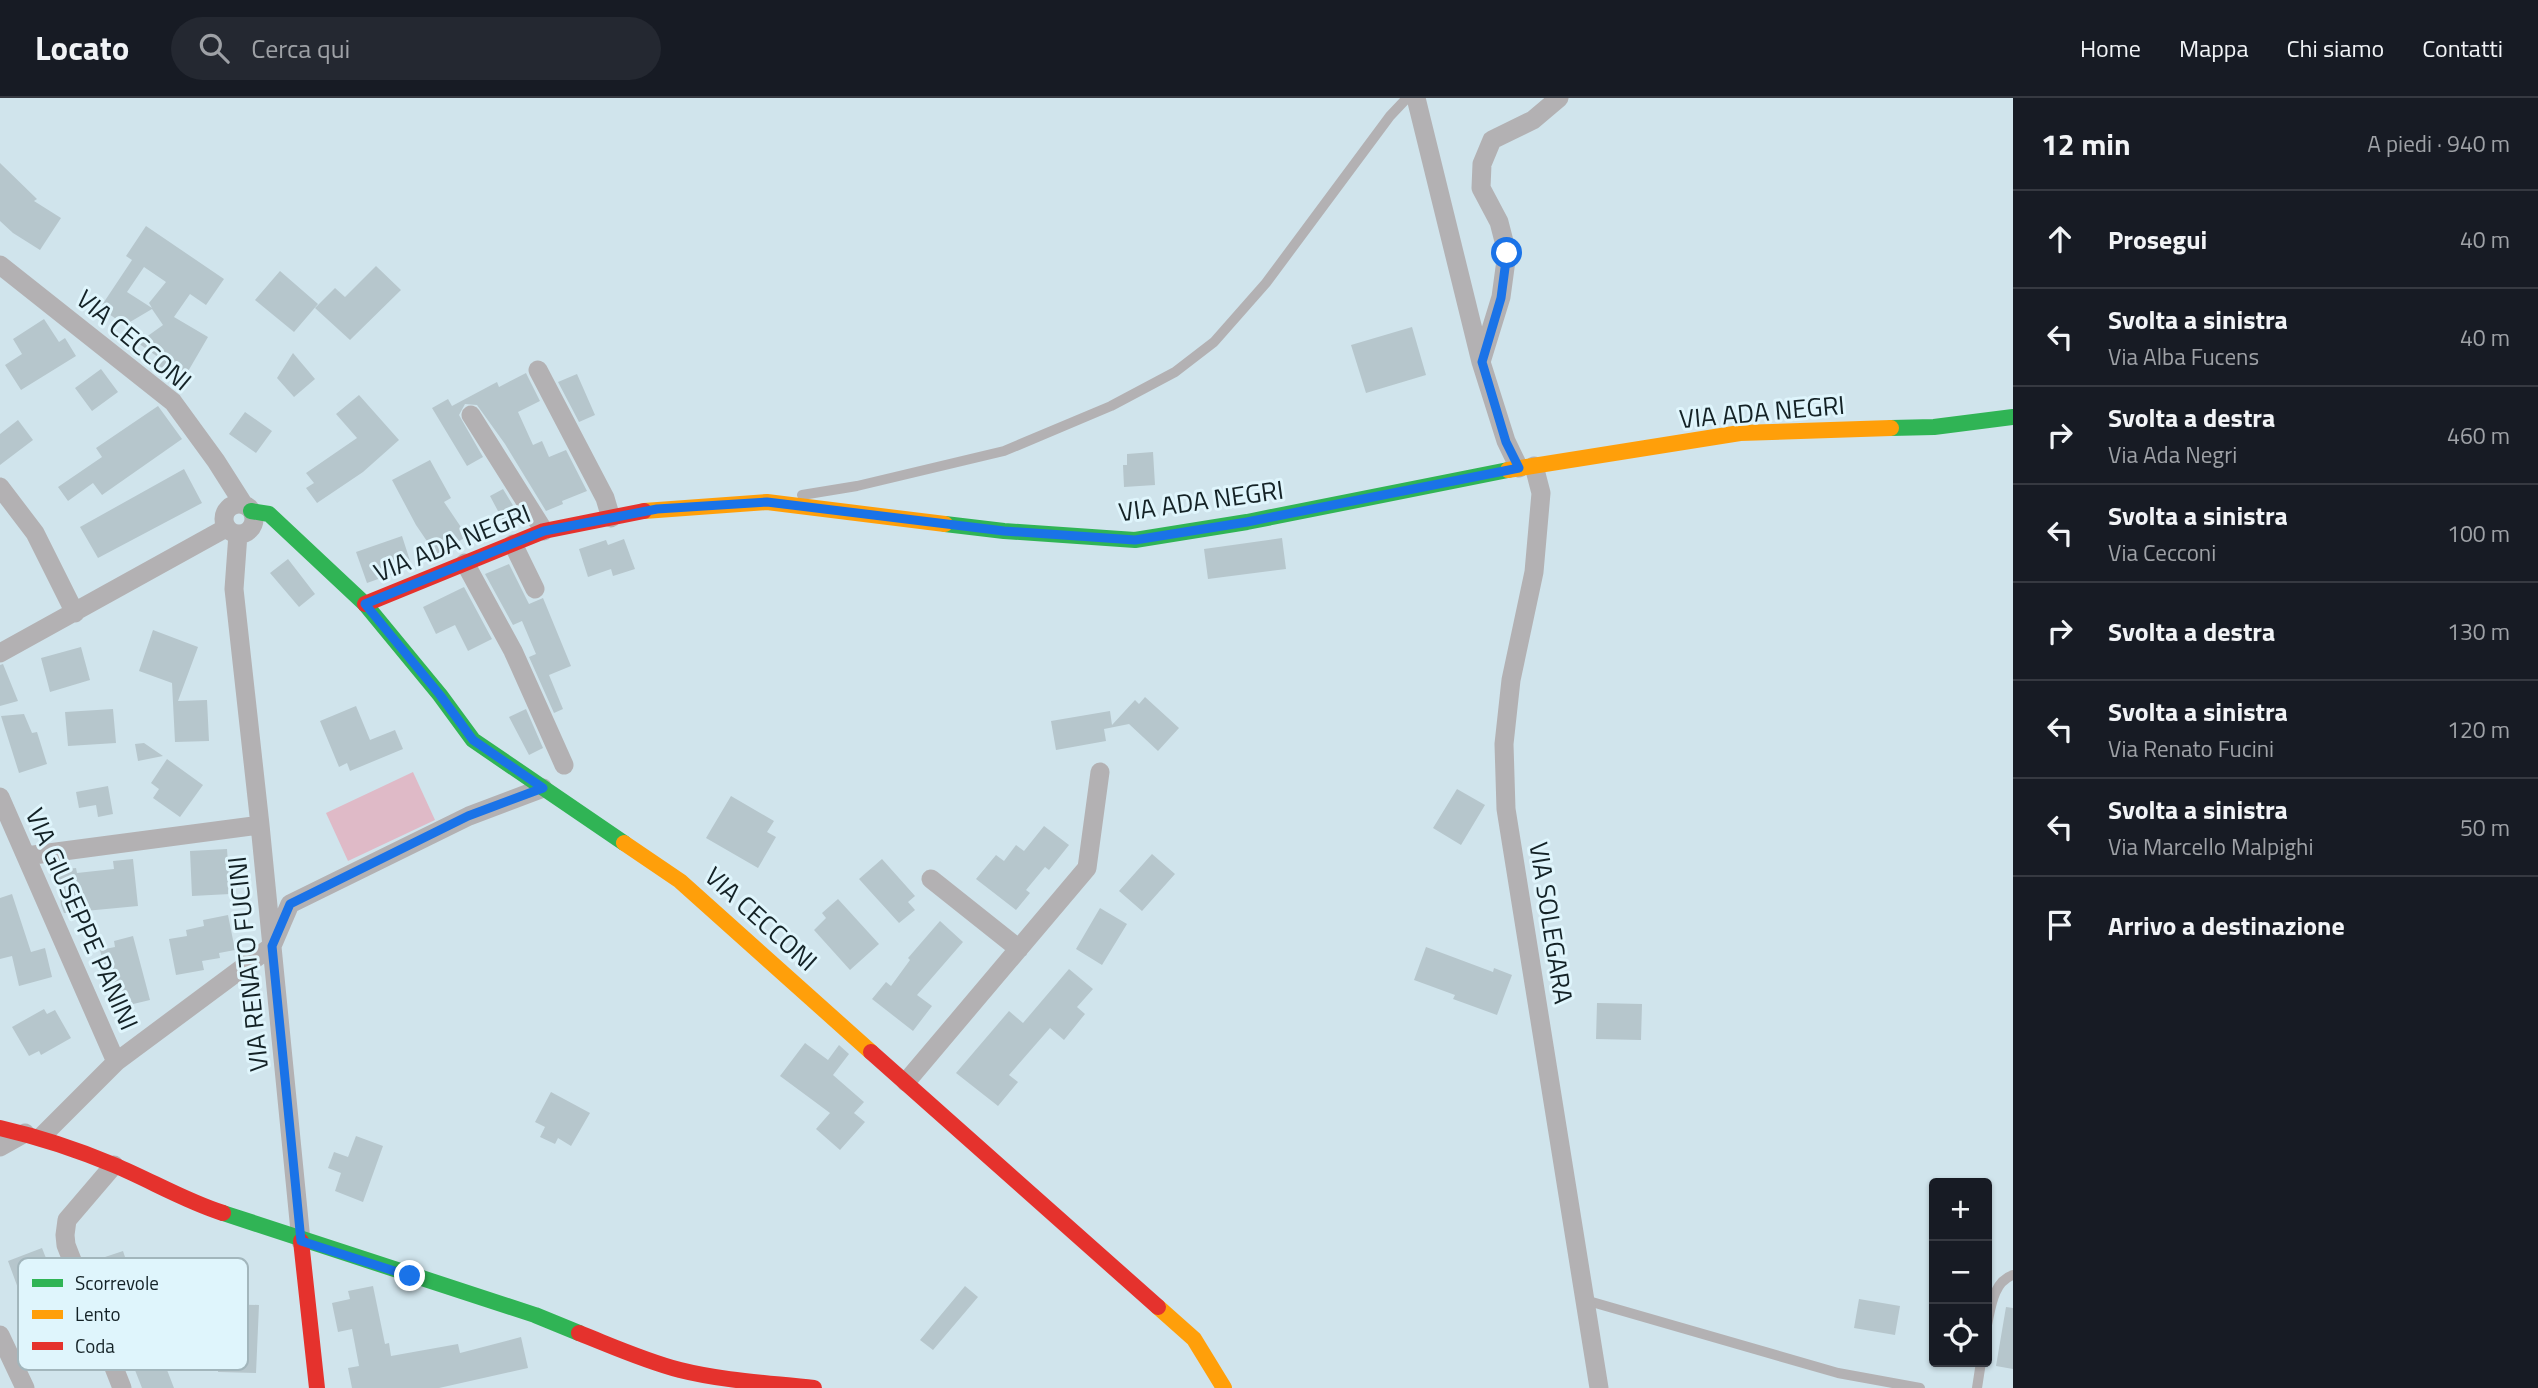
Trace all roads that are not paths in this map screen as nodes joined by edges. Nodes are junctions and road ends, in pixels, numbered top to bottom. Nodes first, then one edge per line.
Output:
1 (1413, 98) edge
2 (1559, 98) edge
3 (0, 265) edge
4 (1482, 362) junction
5 (538, 370) dead end
6 (471, 415) dead end
7 (2013, 417) edge
8 (1527, 467) junction
9 (0, 487) edge
10 (767, 502) junction
11 (247, 508) junction
12 (611, 518) junction
13 (232, 531) junction
14 (544, 531) junction
15 (513, 544) junction
16 (465, 563) junction
17 (535, 589) dead end
18 (365, 604) junction
19 (75, 613) junction
20 (0, 653) edge
21 (564, 765) dead end
22 (1101, 772) dead end
23 (543, 788) junction
24 (0, 797) edge
25 (260, 825) junction
26 (26, 856) junction
27 (931, 880) dead end
28 (272, 946) junction
29 (1018, 948) junction
30 (116, 1062) junction
31 (906, 1082) junction
32 (0, 1128) edge
33 (33, 1135) junction
34 (0, 1147) edge
35 (114, 1165) junction
36 (301, 1241) junction
37 (71, 1258) edge
38 (2013, 1275) edge
39 (1585, 1300) junction
40 (1992, 1304) edge
41 (0, 1335) edge
42 (1980, 1367) edge
43 (115, 1370) edge
44 (25, 1388) edge
45 (122, 1388) edge
46 (317, 1388) edge
47 (814, 1388) edge
48 (1224, 1388) edge
49 (1599, 1388) edge
50 (1920, 1388) edge
51 (1977, 1388) edge

1 - 4 street, VIA SOLEGARA
1 - 10 lane
2 - 4 street
3 - 11 street, VIA CECCONI
4 - 8 street, VIA SOLEGARA
5 - 12 street
6 - 14 street
7 - 8 street, VIA ADA NEGRI
8 - 10 street, VIA ADA NEGRI
8 - 39 street, VIA SOLEGARA
9 - 19 street
10 - 12 street, VIA ADA NEGRI
11 - 13 street
11 - 18 street, VIA CECCONI
12 - 14 street, VIA ADA NEGRI
13 - 19 street
13 - 25 street, VIA RENATO FUCINI
14 - 15 street, VIA ADA NEGRI
15 - 16 street, VIA ADA NEGRI
15 - 17 street
16 - 18 street, VIA ADA NEGRI
16 - 21 street
18 - 23 street, VIA CECCONI
19 - 20 street
22 - 29 street
23 - 28 street
23 - 31 street, VIA CECCONI
24 - 26 street, VIA GIUSEPPE PANINI
25 - 26 street
25 - 28 street, VIA RENATO FUCINI
26 - 30 street, VIA GIUSEPPE PANINI
27 - 29 street
28 - 30 street
28 - 36 street, VIA RENATO FUCINI
29 - 31 street
30 - 33 street
31 - 48 street, VIA CECCONI
32 - 33 street
33 - 34 street
33 - 35 street
35 - 36 street
35 - 37 street
36 - 46 street, VIA RENATO FUCINI
36 - 47 street
38 - 40 lane
39 - 49 street, VIA SOLEGARA
39 - 50 lane
41 - 44 street
42 - 51 lane
43 - 45 street

